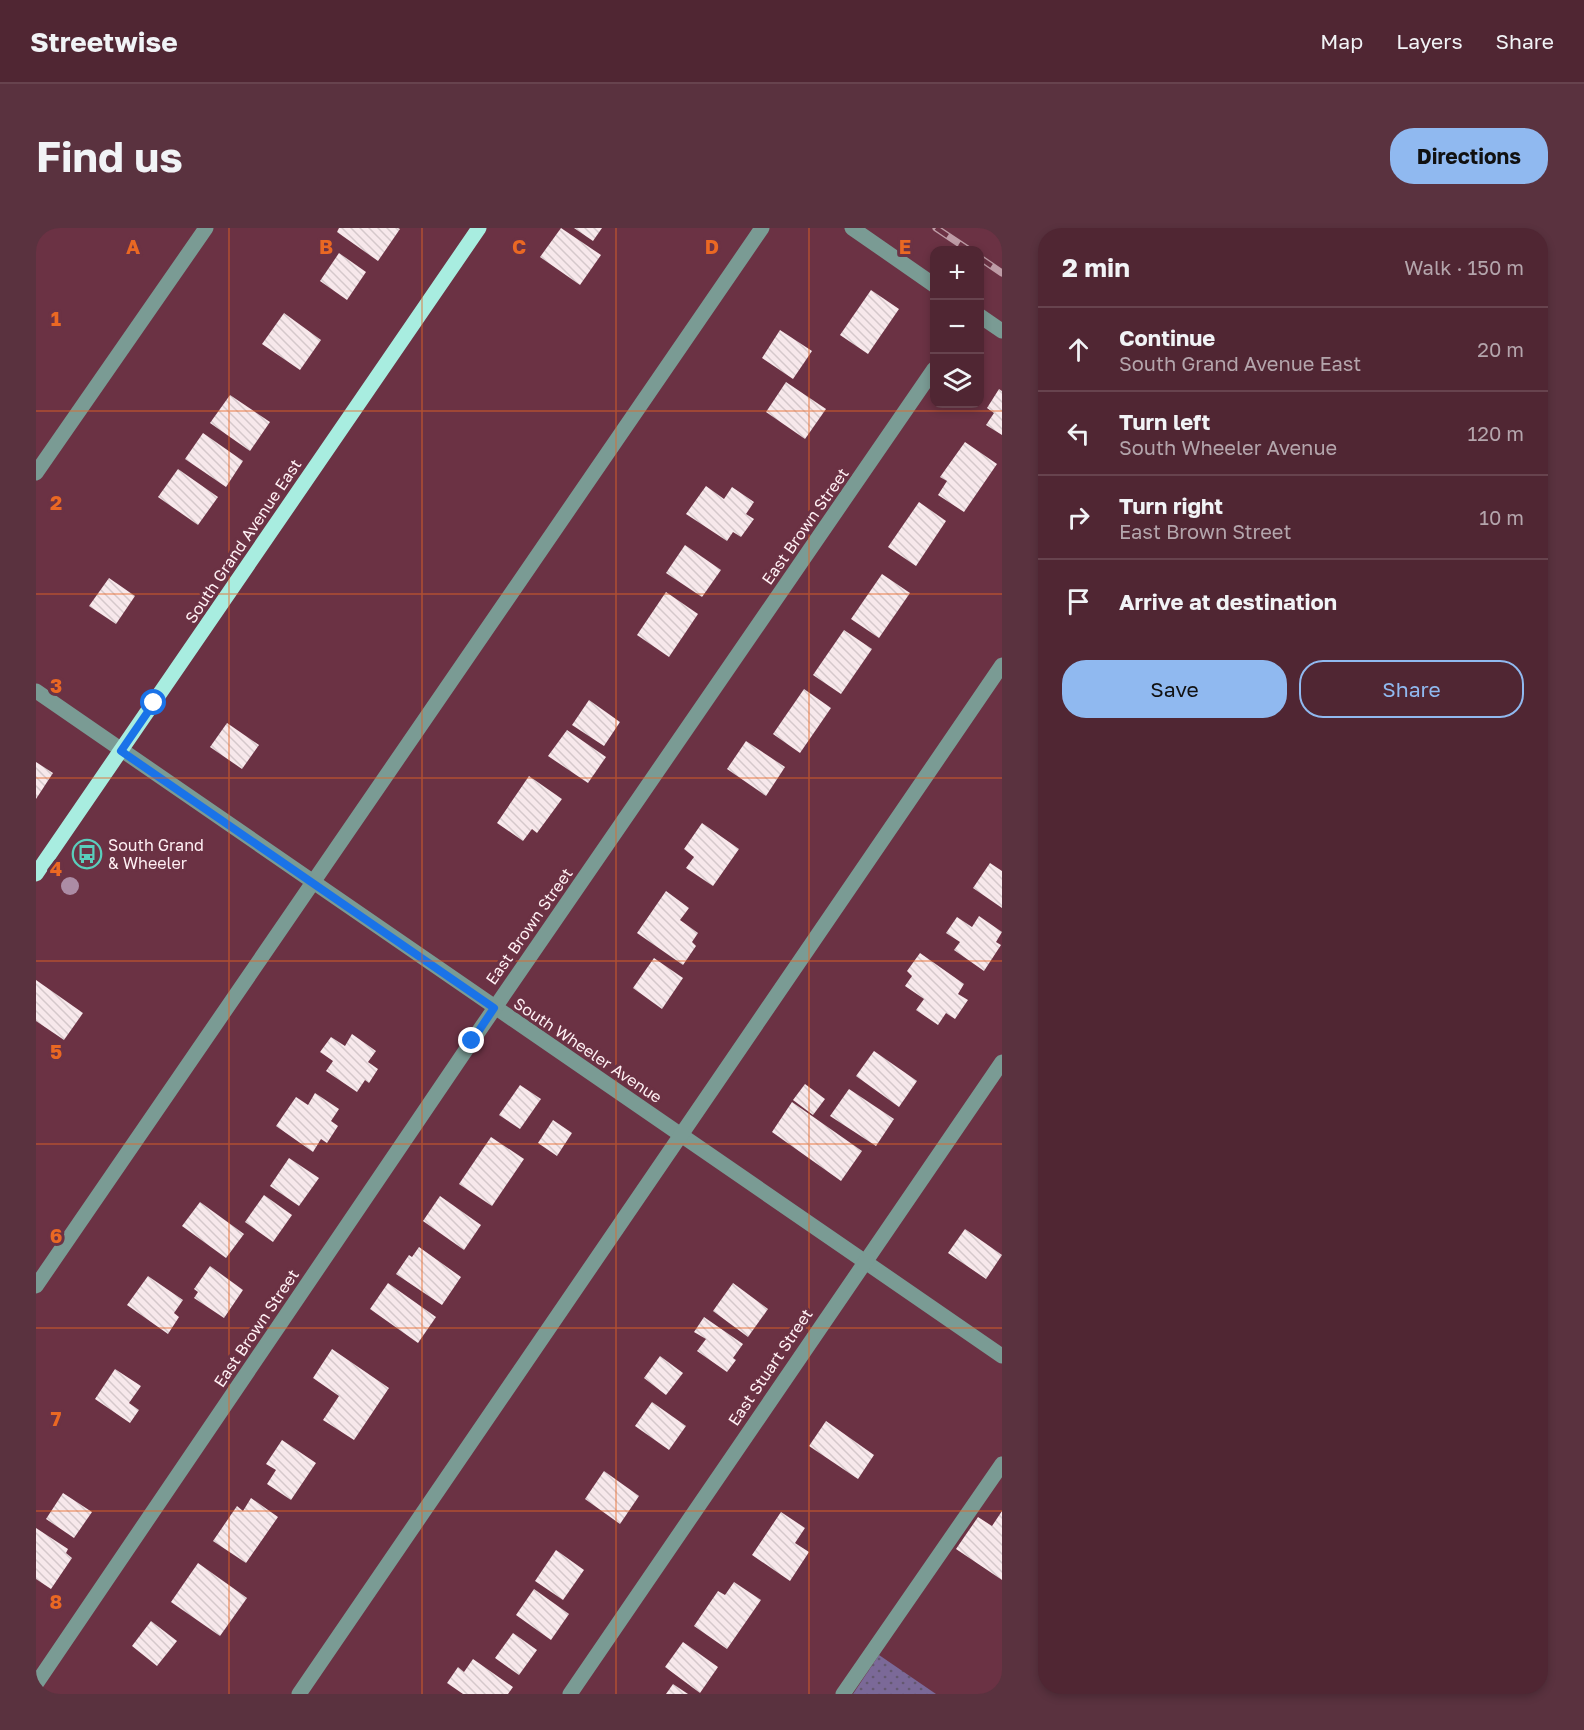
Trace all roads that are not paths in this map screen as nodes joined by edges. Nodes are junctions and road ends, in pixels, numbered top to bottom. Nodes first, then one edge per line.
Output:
1 (207, 228) edge
2 (479, 228) edge
3 (762, 228) edge
4 (852, 228) edge
5 (930, 282) edge
6 (984, 319) edge
7 (1002, 331) edge
8 (930, 375) edge
9 (36, 474) edge
10 (1002, 665) edge
11 (36, 692) edge
12 (121, 751) junction
13 (36, 874) edge
14 (314, 883) junction
15 (494, 1008) junction
16 (1002, 1062) edge
17 (681, 1136) junction
18 (864, 1263) junction
19 (36, 1286) edge
20 (1002, 1356) edge
21 (1002, 1464) edge
22 (36, 1684) edge
23 (298, 1694) edge
24 (570, 1694) edge
25 (843, 1694) edge

1 - 9 street
2 - 12 main road, South Grand Avenue East
3 - 14 street
4 - 5 street
6 - 7 street
8 - 15 street, East Brown Street
10 - 17 street
11 - 12 street, South Wheeler Avenue
12 - 13 main road, South Grand Avenue East
12 - 14 street, South Wheeler Avenue
14 - 15 street, South Wheeler Avenue
14 - 19 street
15 - 17 street, South Wheeler Avenue
15 - 22 street, East Brown Street
16 - 18 street, East Stuart Street
17 - 18 street, South Wheeler Avenue
17 - 23 street
18 - 20 street, South Wheeler Avenue
18 - 24 street, East Stuart Street
21 - 25 street

